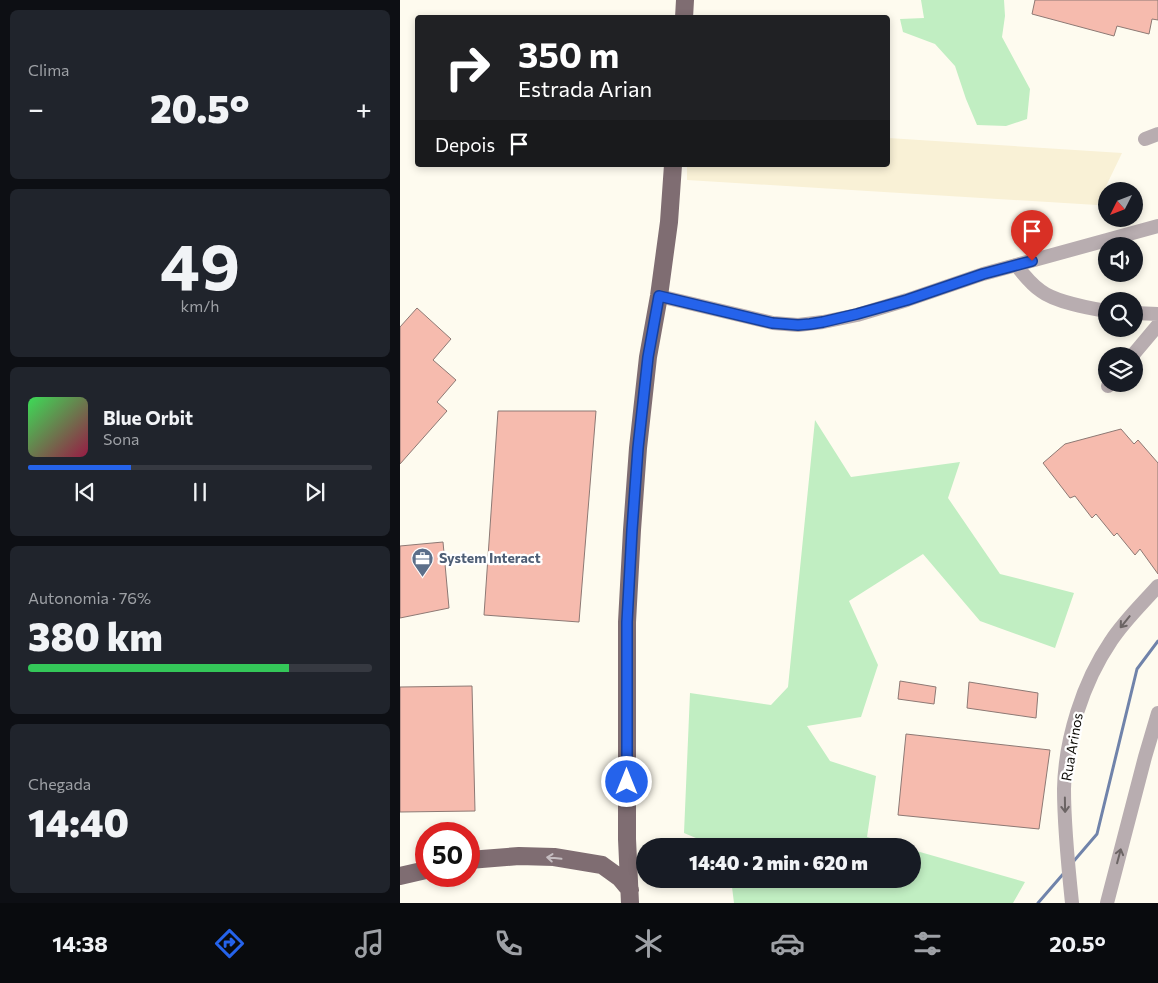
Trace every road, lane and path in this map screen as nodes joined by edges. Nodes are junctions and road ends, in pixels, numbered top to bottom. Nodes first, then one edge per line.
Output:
1 (685, 0) edge
2 (684, 15) edge
3 (673, 167) edge
4 (1158, 226) edge
5 (1016, 265) junction
6 (659, 296) junction
7 (1098, 309) edge
8 (1143, 313) edge
9 (1158, 314) edge
10 (1158, 325) edge
11 (1140, 347) edge
12 (1158, 586) edge
13 (1158, 713) edge
14 (628, 839) junction
15 (480, 859) edge
16 (602, 865) junction
17 (415, 873) edge
18 (400, 876) edge
19 (630, 897) edge
20 (1072, 903) edge
21 (1107, 903) edge

1 - 2 main road
3 - 6 main road
4 - 5 street
5 - 6 street
5 - 7 street
6 - 14 main road
8 - 9 street
10 - 11 street
12 -> 20 street, Rua Arinos
21 -> 13 street
14 - 16 main road
14 - 19 main road
16 -> 15 main road
16 - 19 main road
17 - 18 main road

